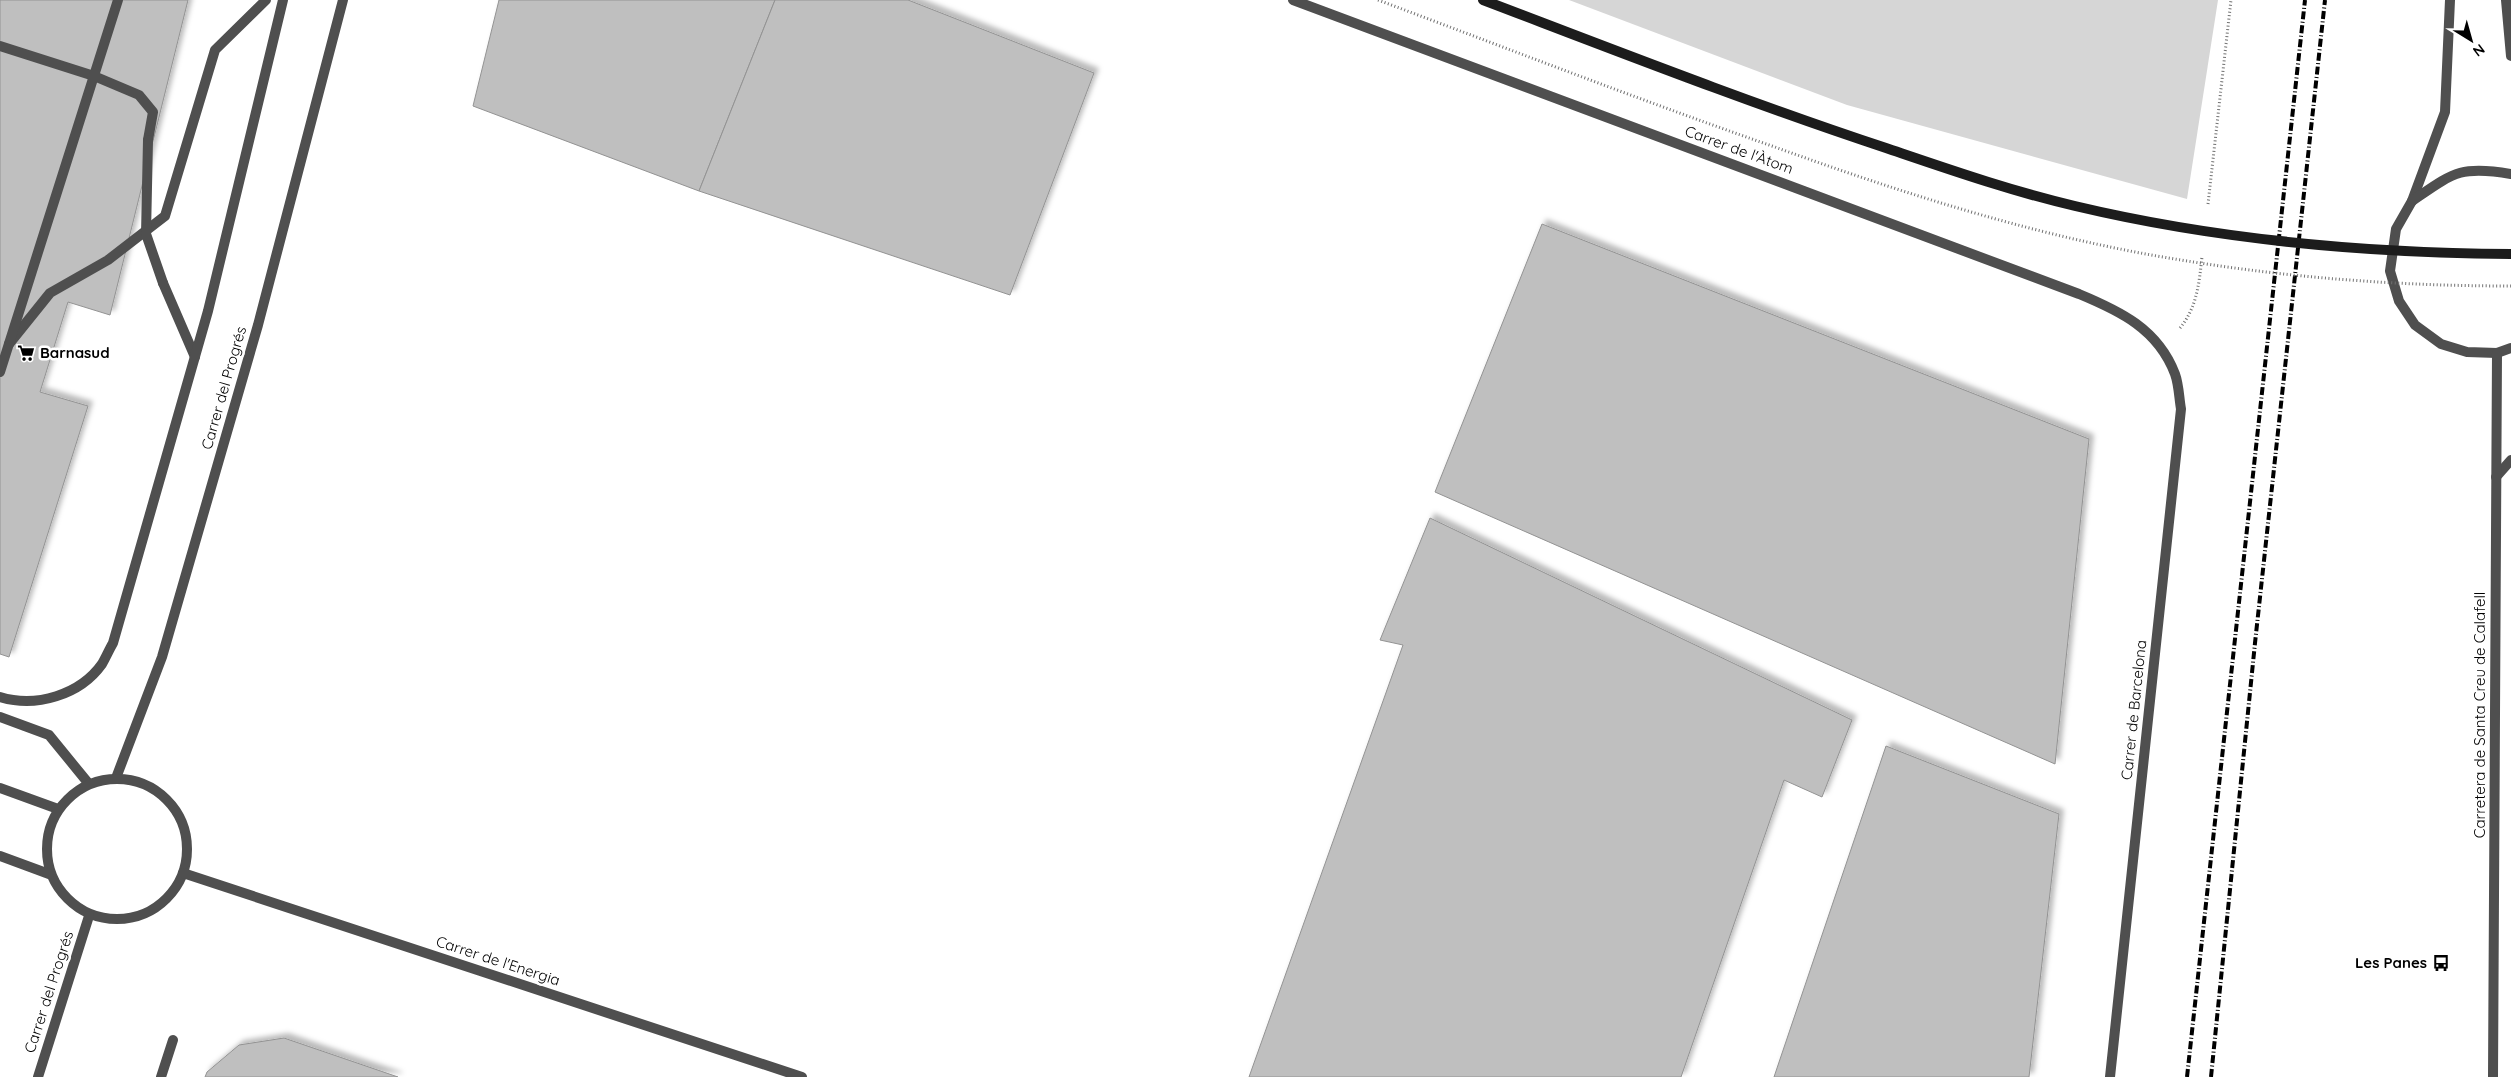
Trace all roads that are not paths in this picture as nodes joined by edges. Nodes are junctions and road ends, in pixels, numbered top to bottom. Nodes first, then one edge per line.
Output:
1 (118, 0) edge
2 (266, 0) edge
3 (283, 0) edge
4 (343, 0) edge
5 (1293, 0) edge
6 (1483, 0) edge
7 (2450, 0) edge
8 (2506, 0) edge
9 (0, 46) edge
10 (2511, 56) edge
11 (94, 76) junction
12 (2511, 174) edge
13 (2412, 201) junction
14 (2511, 254) edge
15 (9, 344) junction
16 (2511, 348) edge
17 (2161, 350) joint
18 (2497, 353) junction
19 (195, 357) junction
20 (0, 372) edge
21 (2511, 460) edge
22 (2496, 477) junction
23 (0, 697) edge
24 (0, 717) edge
25 (116, 778) junction
26 (89, 784) junction
27 (0, 788) edge
28 (58, 809) junction
29 (0, 856) edge
30 (184, 873) junction
31 (49, 874) junction
32 (89, 916) junction
33 (173, 1040) dead end
34 (38, 1077) edge
35 (162, 1077) edge
36 (802, 1077) edge
37 (2110, 1077) edge
38 (2493, 1077) edge

1 - 11 street
2 - 15 street
3 - 19 street
4 - 25 street, Carrer del Progrés
5 - 17 street, Carrer de l'Àtom
6 - 14 main road, bridge
7 - 13 street
8 - 10 street
9 - 11 street
11 - 15 street
11 - 19 street, bridge
12 - 13 street
13 - 18 street
15 - 20 street
16 - 18 street
17 - 37 street, Carrer de Barcelona
18 - 22 street, Carretera de Santa Creu de Calafell
19 - 23 street
21 - 22 street
22 - 38 street, Carretera de Santa Creu de Calafell
24 - 26 street
25 - 26 street
25 - 30 street
26 - 28 street
27 - 28 street
28 - 31 street
29 - 31 street
30 - 32 street
30 - 36 street, Carrer de l'Energia
31 - 32 street
32 - 34 street, Carrer del Progrés
33 - 35 street

